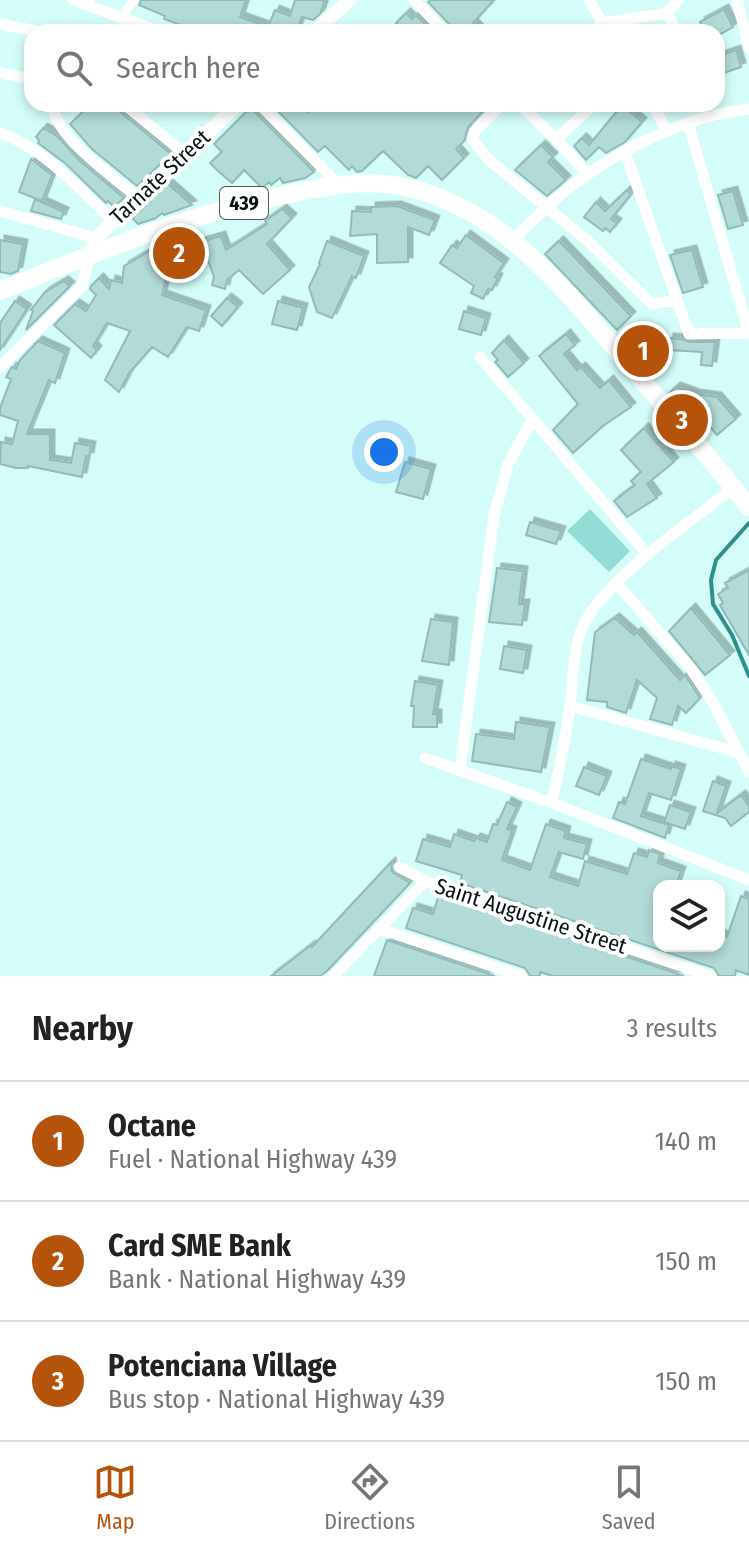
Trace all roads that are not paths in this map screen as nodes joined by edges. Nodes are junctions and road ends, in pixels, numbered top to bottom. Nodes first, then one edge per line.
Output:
1 (73, 0) edge
2 (134, 0) edge
3 (349, 0) edge
4 (414, 0) edge
5 (589, 0) edge
6 (678, 0) edge
7 (737, 0) edge
8 (88, 2) edge
9 (667, 13) junction
10 (120, 18) junction
11 (0, 24) edge
12 (138, 24) edge
13 (324, 24) edge
14 (437, 24) edge
15 (599, 24) edge
16 (622, 24) edge
17 (673, 24) edge
18 (24, 29) edge
19 (749, 48) edge
20 (0, 73) edge
21 (24, 78) edge
22 (725, 108) edge
23 (749, 109) edge
24 (53, 112) edge
25 (134, 112) edge
26 (230, 112) edge
27 (267, 112) edge
28 (494, 112) edge
29 (529, 112) edge
30 (586, 112) edge
31 (656, 112) edge
32 (709, 112) edge
33 (688, 123) junction
34 (667, 131) junction
35 (0, 133) edge
36 (556, 139) junction
37 (625, 152) junction
38 (185, 154) junction
39 (587, 174) junction
40 (338, 184) junction
41 (138, 198) junction
42 (546, 208) junction
43 (0, 211) edge
44 (113, 221) junction
45 (513, 240) junction
46 (93, 246) junction
47 (0, 291) edge
48 (677, 300) junction
49 (749, 333) edge
50 (480, 357) dead end
51 (0, 367) edge
52 (532, 420) junction
53 (742, 498) edge
54 (648, 555) junction
55 (617, 584) junction
56 (570, 706) junction
57 (740, 753) junction
58 (425, 758) dead end
59 (460, 769) junction
60 (749, 772) edge
61 (552, 803) junction
62 (399, 867) dead end
63 (749, 880) edge
64 (426, 881) junction
65 (380, 929) junction
66 (333, 976) edge
67 (522, 976) edge
68 (711, 976) edge

1 - 8 street
2 - 10 street
3 - 13 street
4 - 14 street
5 - 15 street
6 - 9 street
7 - 19 street
8 - 10 street
9 - 16 street
9 - 17 street
10 - 12 street
11 - 18 street
20 - 21 street
22 - 23 street
24 - 41 street
25 - 38 street
26 - 38 street, Tarnate Street
27 - 40 street
28 - 42 street
29 - 36 street
30 - 36 street
31 - 34 street
32 - 33 street
33 - 34 street
33 - 49 street
34 - 37 street
35 - 44 street
36 - 39 street
37 - 39 street
37 - 48 street
38 - 41 street, Tarnate Street
39 - 42 street
40 - 45 main road, 439
40 - 46 main road, 439
41 - 44 street, Tarnate Street
42 - 45 street
42 - 48 street
43 - 46 street
44 - 46 street, Tarnate Street
45 - 53 main road, 439
46 - 47 main road, 439
46 - 51 street
48 - 49 street
50 - 52 street
52 - 54 street
52 - 59 street
53 - 54 street
54 - 55 street
55 - 56 street
55 - 57 street
56 - 57 street
56 - 61 street
57 - 60 street
58 - 59 street
59 - 61 street
61 - 63 street
62 - 64 street, Saint Augustine Street
64 - 65 street
64 - 68 street, Saint Augustine Street
65 - 66 street
65 - 67 street

